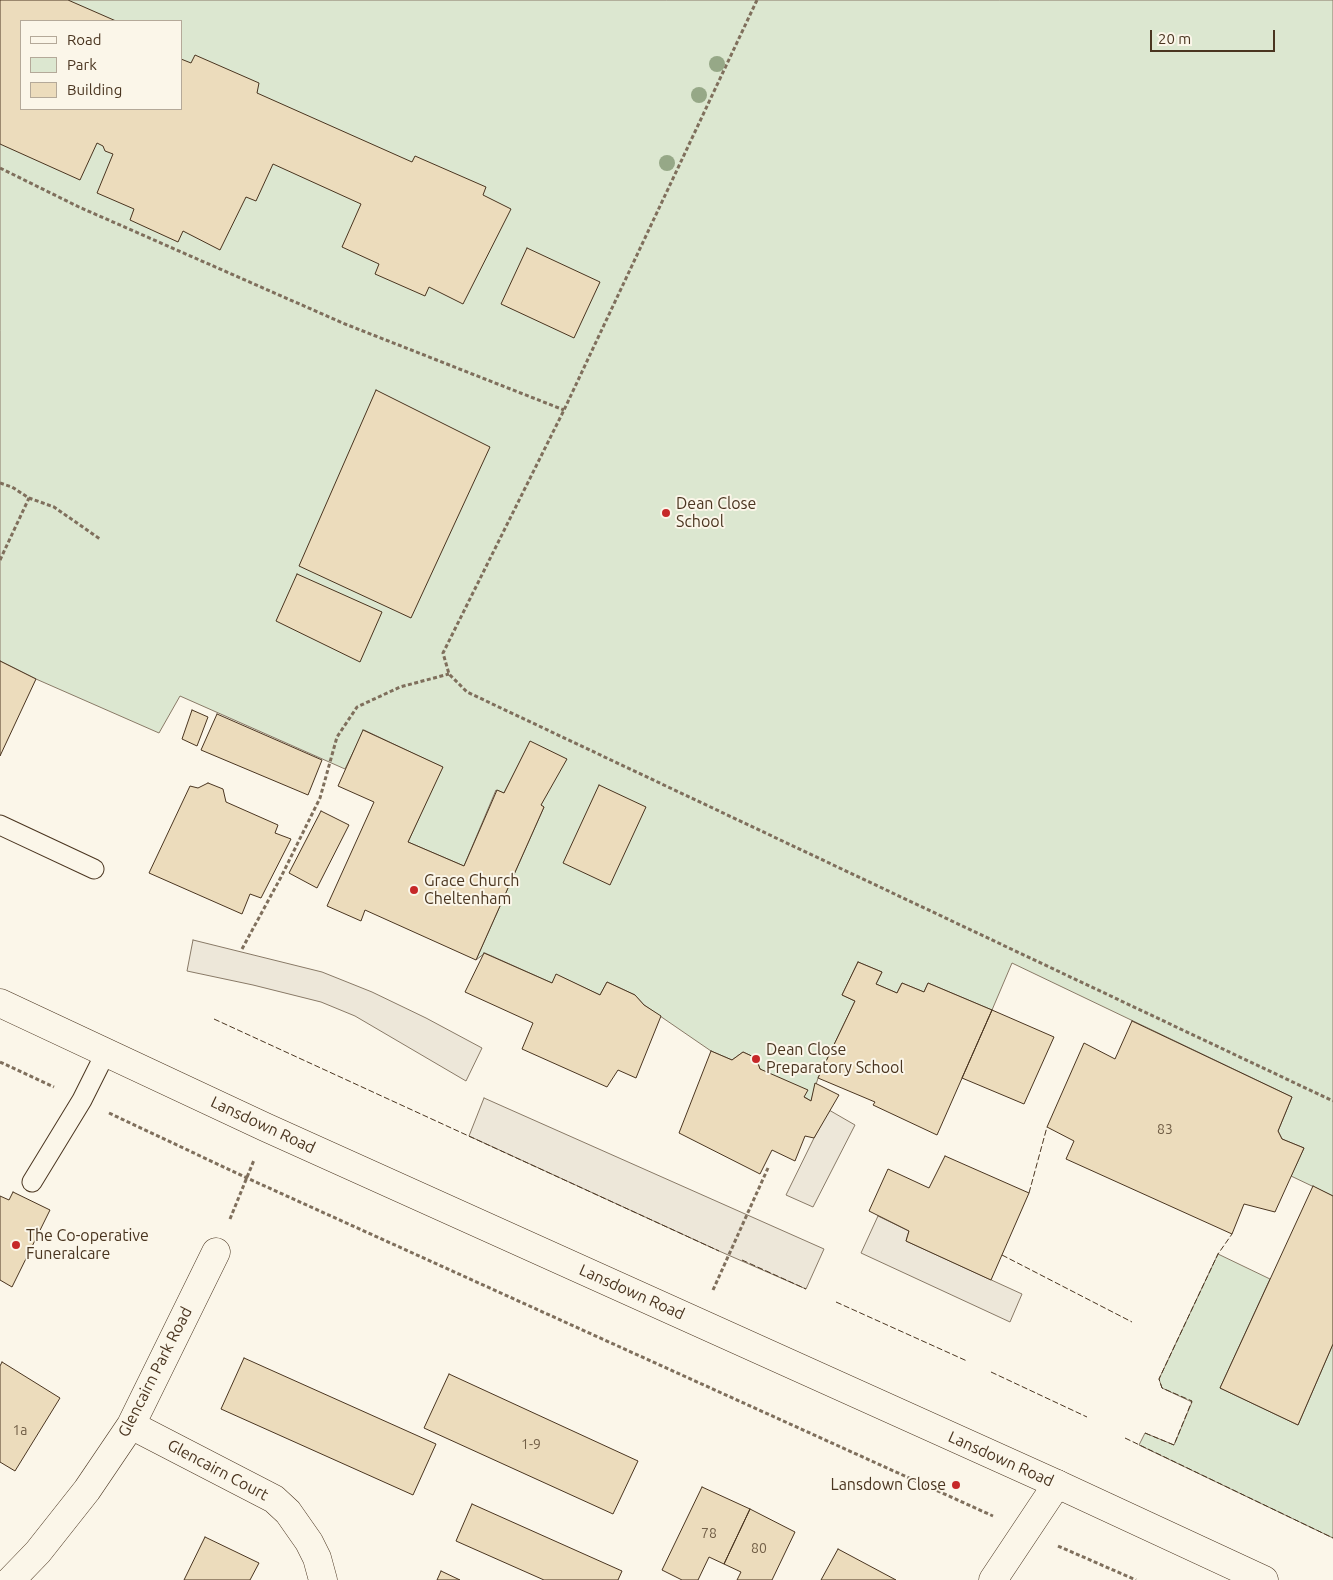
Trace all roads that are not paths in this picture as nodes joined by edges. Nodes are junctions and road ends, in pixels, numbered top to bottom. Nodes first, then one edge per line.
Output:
1 (0, 826) edge
2 (94, 869) dead end
3 (0, 1003) edge
4 (106, 1052) junction
5 (32, 1182) dead end
6 (216, 1252) road end
7 (131, 1425) junction
8 (1057, 1484) junction
9 (11, 1580) edge
10 (322, 1580) edge
11 (994, 1580) edge
12 (1264, 1580) edge

1 - 2 lane
3 - 4 main road, Lansdown Road
4 - 5 lane
4 - 8 main road, Lansdown Road
6 - 7 main road, Glencairn Park Road
7 - 9 main road, Glencairn Park Road
7 - 10 main road, Glencairn Court
8 - 11 main road
8 - 12 main road, Lansdown Road

